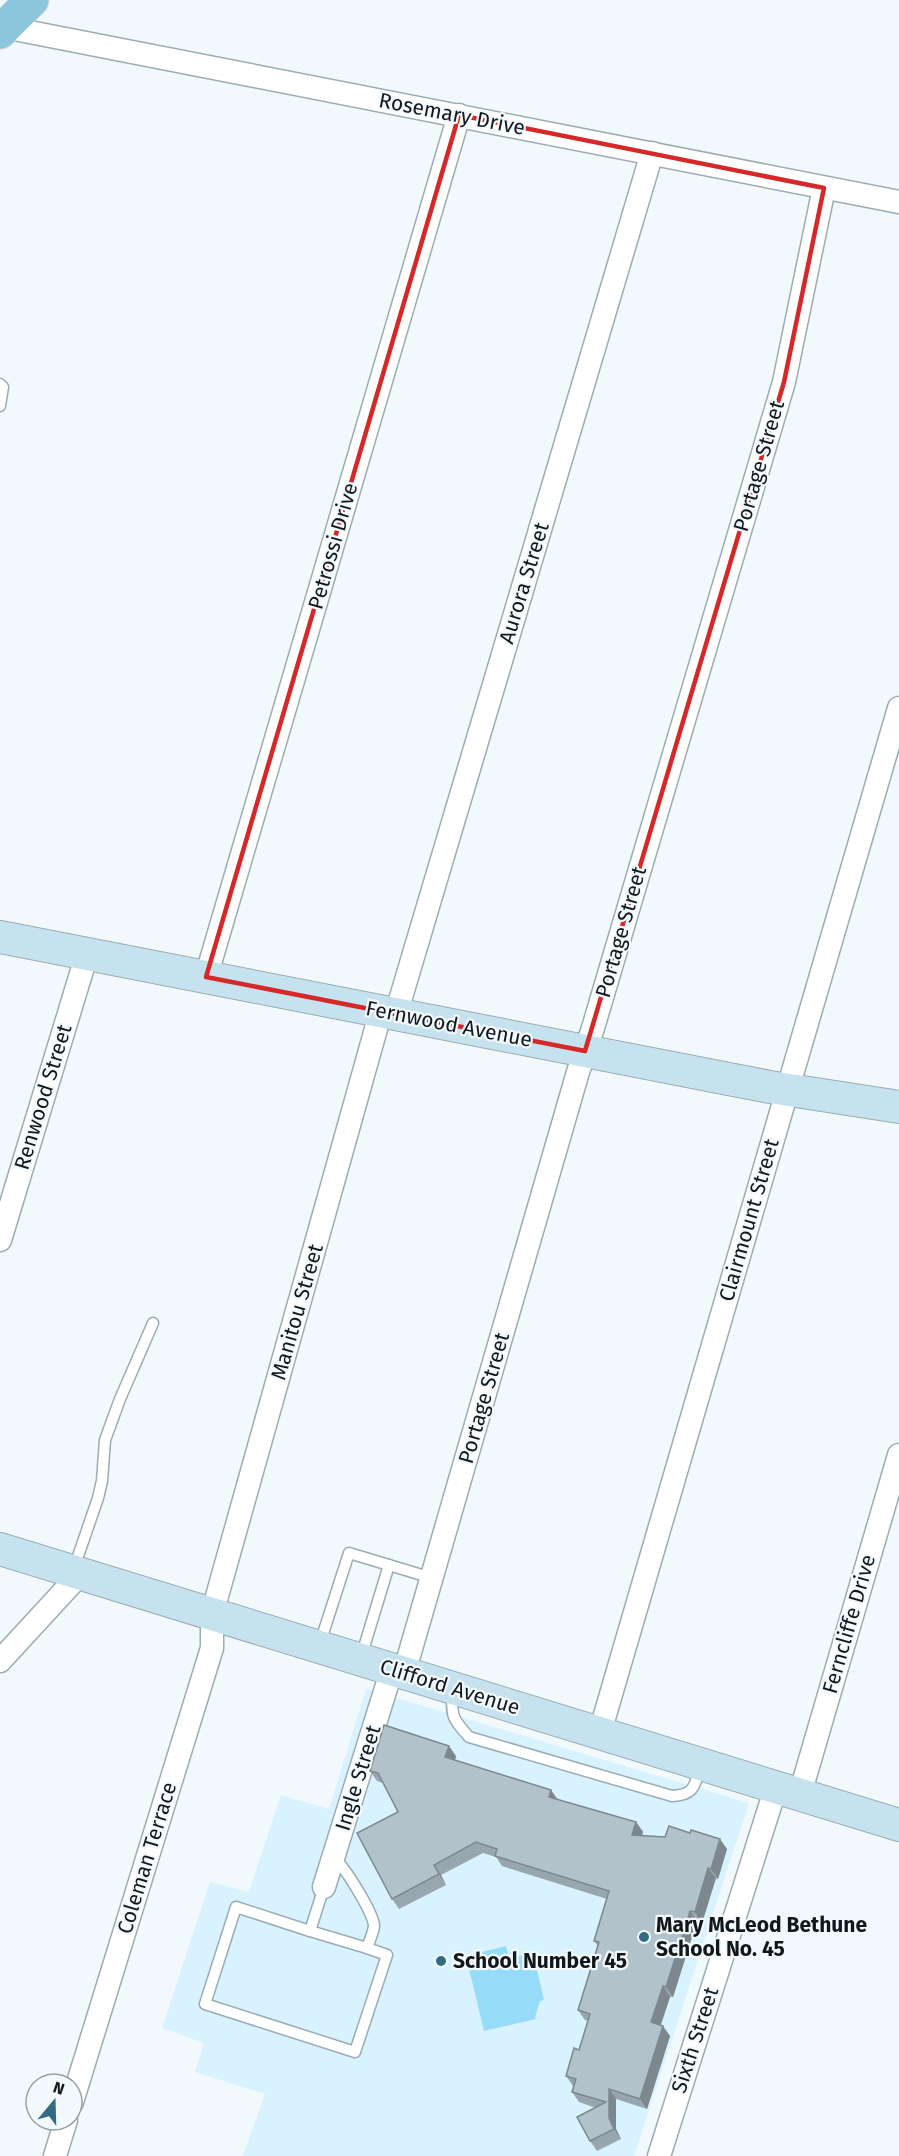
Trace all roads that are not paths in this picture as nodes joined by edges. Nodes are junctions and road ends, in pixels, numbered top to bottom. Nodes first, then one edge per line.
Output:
1 (32, 0) edge
2 (2, 29) edge
3 (459, 115) junction
4 (652, 153) junction
5 (824, 188) junction
6 (899, 202) edge
7 (0, 384) edge
8 (0, 406) edge
9 (899, 708) edge
10 (0, 937) edge
11 (87, 954) junction
12 (206, 977) junction
13 (389, 1013) junction
14 (585, 1051) junction
15 (787, 1090) junction
16 (899, 1107) edge
17 (0, 1240) edge
18 (153, 1323) dead end
19 (899, 1455) edge
20 (0, 1549) edge
21 (390, 1565) junction
22 (77, 1572) junction
23 (432, 1578) junction
24 (213, 1614) junction
25 (319, 1646) junction
26 (360, 1659) junction
27 (0, 1661) edge
28 (398, 1671) junction
29 (452, 1688) junction
30 (600, 1732) junction
31 (701, 1763) junction
32 (788, 1790) junction
33 (899, 1825) edge
34 (333, 1857) junction
35 (324, 1887) joint
36 (310, 1931) junction
37 (367, 1948) junction
38 (81, 2072) edge
39 (62, 2132) edge
40 (55, 2156) edge
41 (658, 2156) edge

1 - 2 main road
2 - 3 street, Rosemary Drive
3 - 4 street, Rosemary Drive
3 - 12 street, Petrossi Drive
4 - 5 street, Rosemary Drive
4 - 13 street, Aurora Street
5 - 6 street, Rosemary Drive
5 - 14 street, Portage Street
7 - 8 lane
9 - 15 street, Clairmount Street
10 - 11 main road, Fernwood Avenue
11 - 12 main road, Fernwood Avenue
11 - 17 street, Renwood Street
12 - 13 main road, Fernwood Avenue
13 - 14 main road, Fernwood Avenue
13 - 24 street, Manitou Street
14 - 15 main road, Fernwood Avenue
14 - 23 street, Portage Street
15 - 16 main road, Fernwood Avenue
15 - 30 street, Clairmount Street
18 - 22 lane
19 - 32 street, Ferncliffe Drive
20 - 22 main road, Clifford Avenue
21 - 23 lane
21 - 25 lane
21 - 26 lane
22 - 24 main road, Clifford Avenue
22 - 27 street
23 - 28 street, Portage Street
24 - 25 main road, Clifford Avenue
24 - 38 street, Coleman Terrace
25 - 26 main road, Clifford Avenue
26 - 28 main road, Clifford Avenue
28 - 29 main road, Clifford Avenue
28 - 34 street, Ingle Street
29 - 30 main road, Clifford Avenue
29 - 31 lane
30 - 31 main road, Clifford Avenue
31 - 32 main road, Clifford Avenue
32 - 33 main road, Clifford Avenue
32 - 41 street, Sixth Street
34 - 35 street, Ingle Street
34 - 37 lane
35 - 36 lane
36 - 37 lane
36 - 37 lane
39 - 40 street

